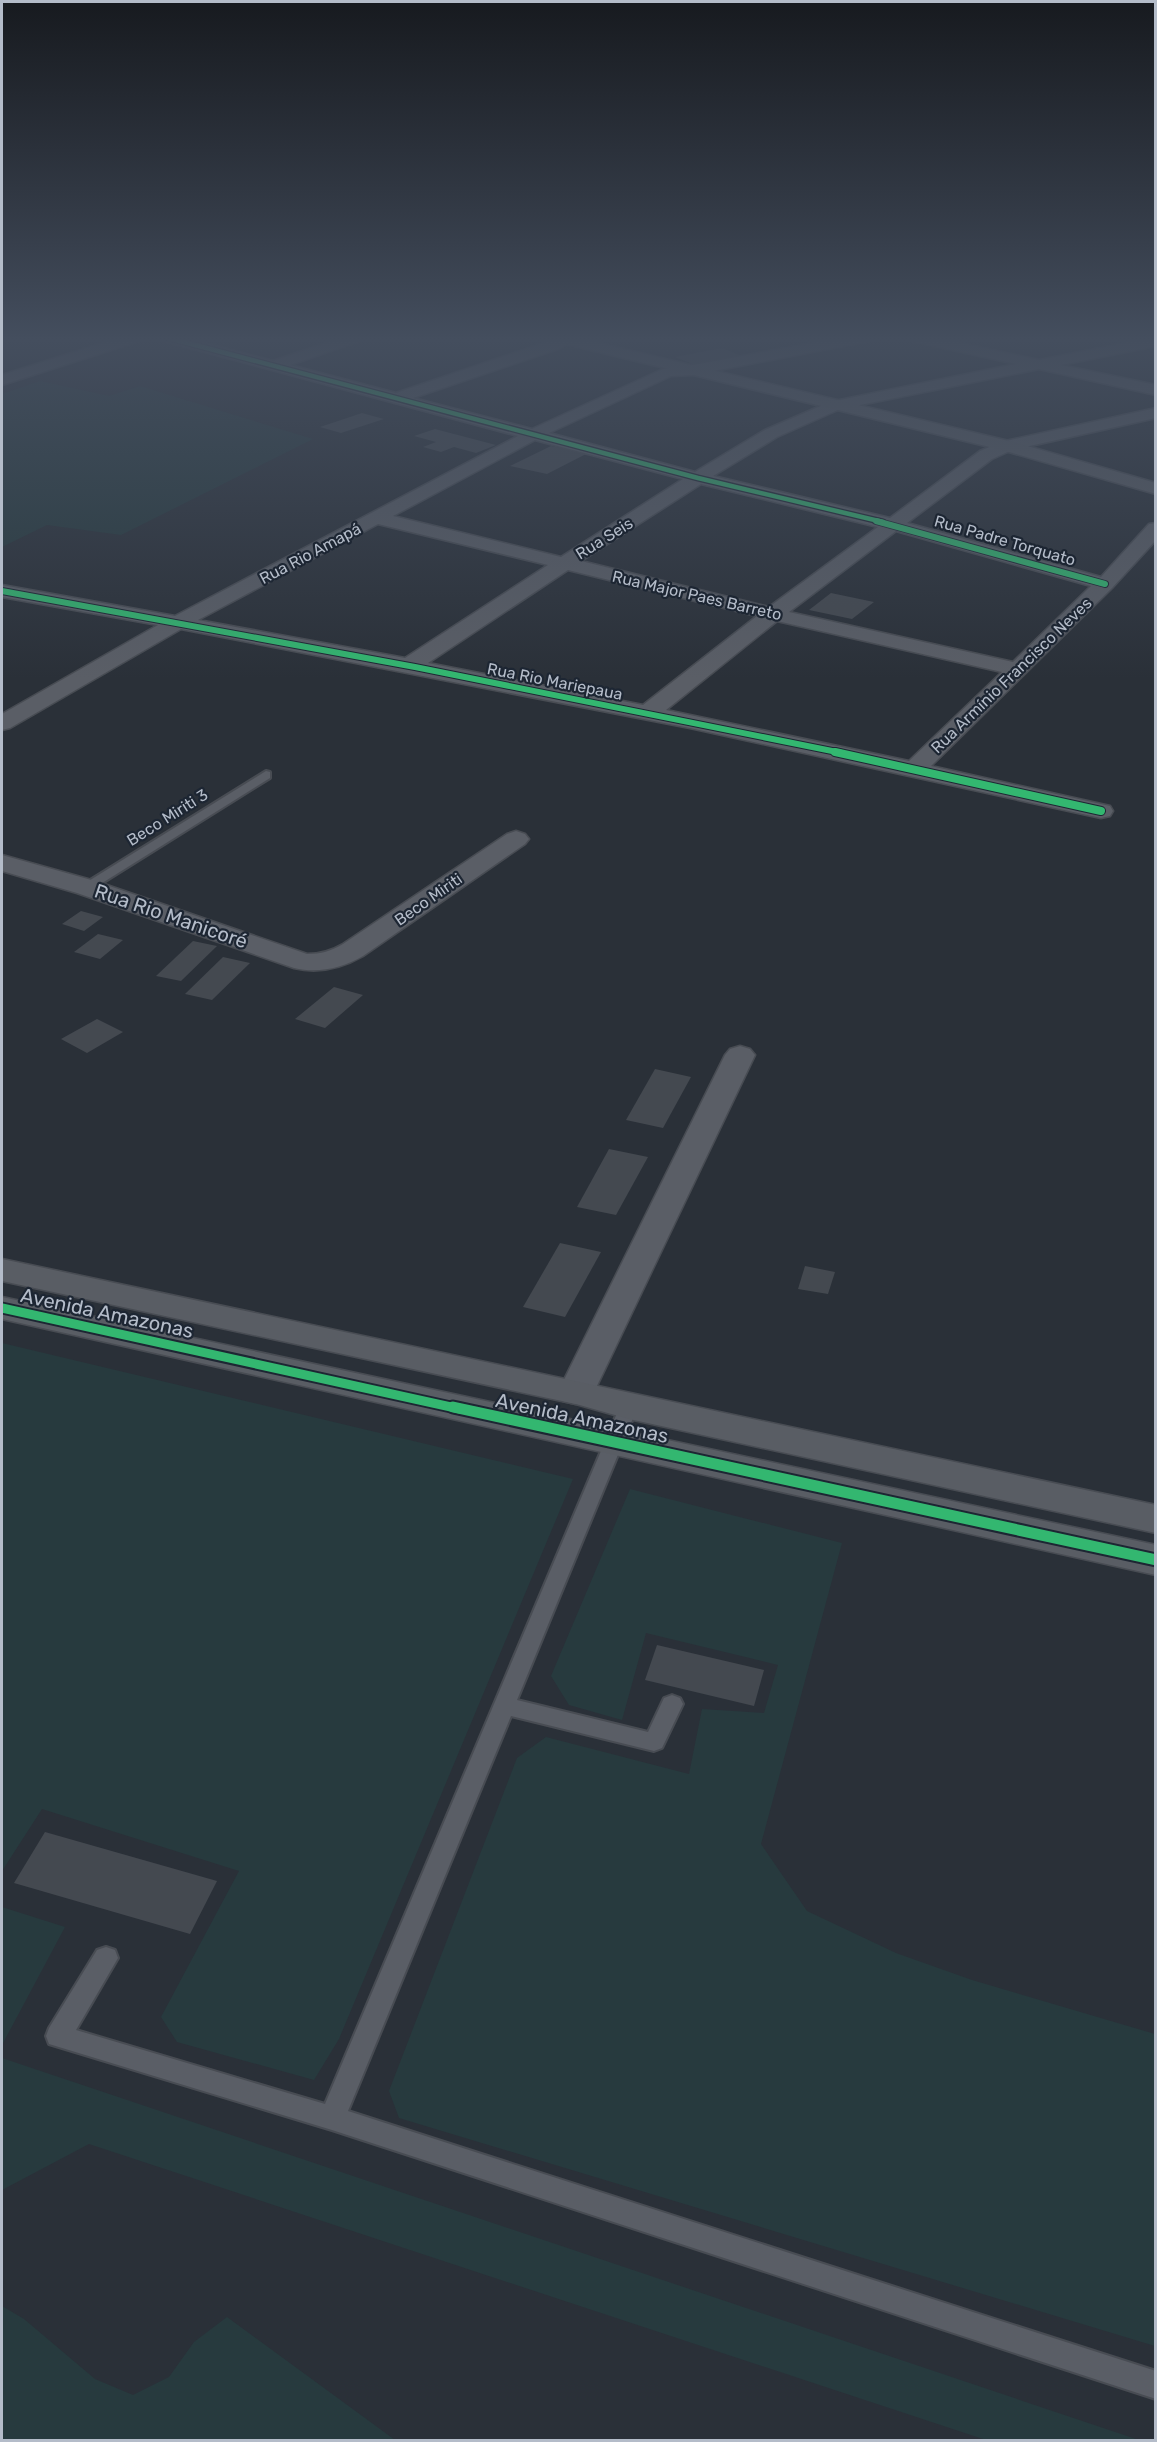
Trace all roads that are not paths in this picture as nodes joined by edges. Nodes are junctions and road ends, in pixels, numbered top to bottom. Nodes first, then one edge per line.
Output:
1 (502, 451) edge
2 (594, 451) edge
3 (744, 451) edge
4 (995, 451) edge
5 (1024, 451) edge
6 (698, 478) junction
7 (1155, 489) edge
8 (378, 518) junction
9 (891, 524) junction
10 (1155, 528) edge
11 (562, 564) junction
12 (1105, 584) junction
13 (2, 591) edge
14 (773, 614) junction
15 (178, 622) junction
16 (408, 666) junction
17 (1017, 669) junction
18 (646, 714) junction
19 (7, 717) edge
20 (915, 768) junction
21 (266, 775) dead end
22 (1101, 811) dead end
23 (516, 839) dead end
24 (2, 863) edge
25 (86, 887) junction
26 (340, 958) joint
27 (740, 1055) dead end
28 (2, 1270) edge
29 (2, 1308) edge
30 (576, 1392) junction
31 (629, 1406) junction
32 (614, 1443) junction
33 (1155, 1519) edge
34 (1155, 1560) edge
35 (672, 1704) dead end
36 (505, 1706) junction
37 (106, 1958) dead end
38 (332, 2118) junction
39 (1155, 2385) edge

1 - 8 street, Rua Rio Amapá
2 - 6 street, Rua Padre Torquato
3 - 6 street, Rua Seis
4 - 9 street
5 - 7 street
6 - 9 street, Rua Padre Torquato
6 - 11 street, Rua Seis
8 - 11 street, Rua Major Paes Barreto
8 - 15 street, Rua Rio Amapá
9 - 12 street, Rua Padre Torquato
9 - 14 street
10 - 12 street, Rua Armínio Francisco Neves
11 - 14 street, Rua Major Paes Barreto
11 - 16 street, Rua Seis
12 - 17 street, Rua Armínio Francisco Neves
13 - 15 street, Rua Rio Mariepaua
14 - 17 street, Rua Major Paes Barreto
14 - 18 street
15 - 16 street, Rua Rio Mariepaua
15 - 19 street, Rua Rio Amapá
16 - 18 street, Rua Rio Mariepaua
17 - 20 street, Rua Armínio Francisco Neves
18 - 20 street, Rua Rio Mariepaua
20 - 22 street, Rua Rio Mariepaua
21 - 25 lane, Beco Miriti 3
23 - 26 street, Beco Miriti
24 - 25 street, Rua Rio Manicoré
25 - 26 street, Rua Rio Manicoré
27 - 30 street
28 - 30 street, Avenida Amazonas
29 - 32 street, Avenida Amazonas
30 - 31 street, Avenida Amazonas
31 - 32 lane
31 - 33 street, Avenida Amazonas
32 - 34 street, Avenida Amazonas
32 - 36 lane
35 - 36 lane
36 - 38 lane
37 - 38 lane
38 - 39 lane

